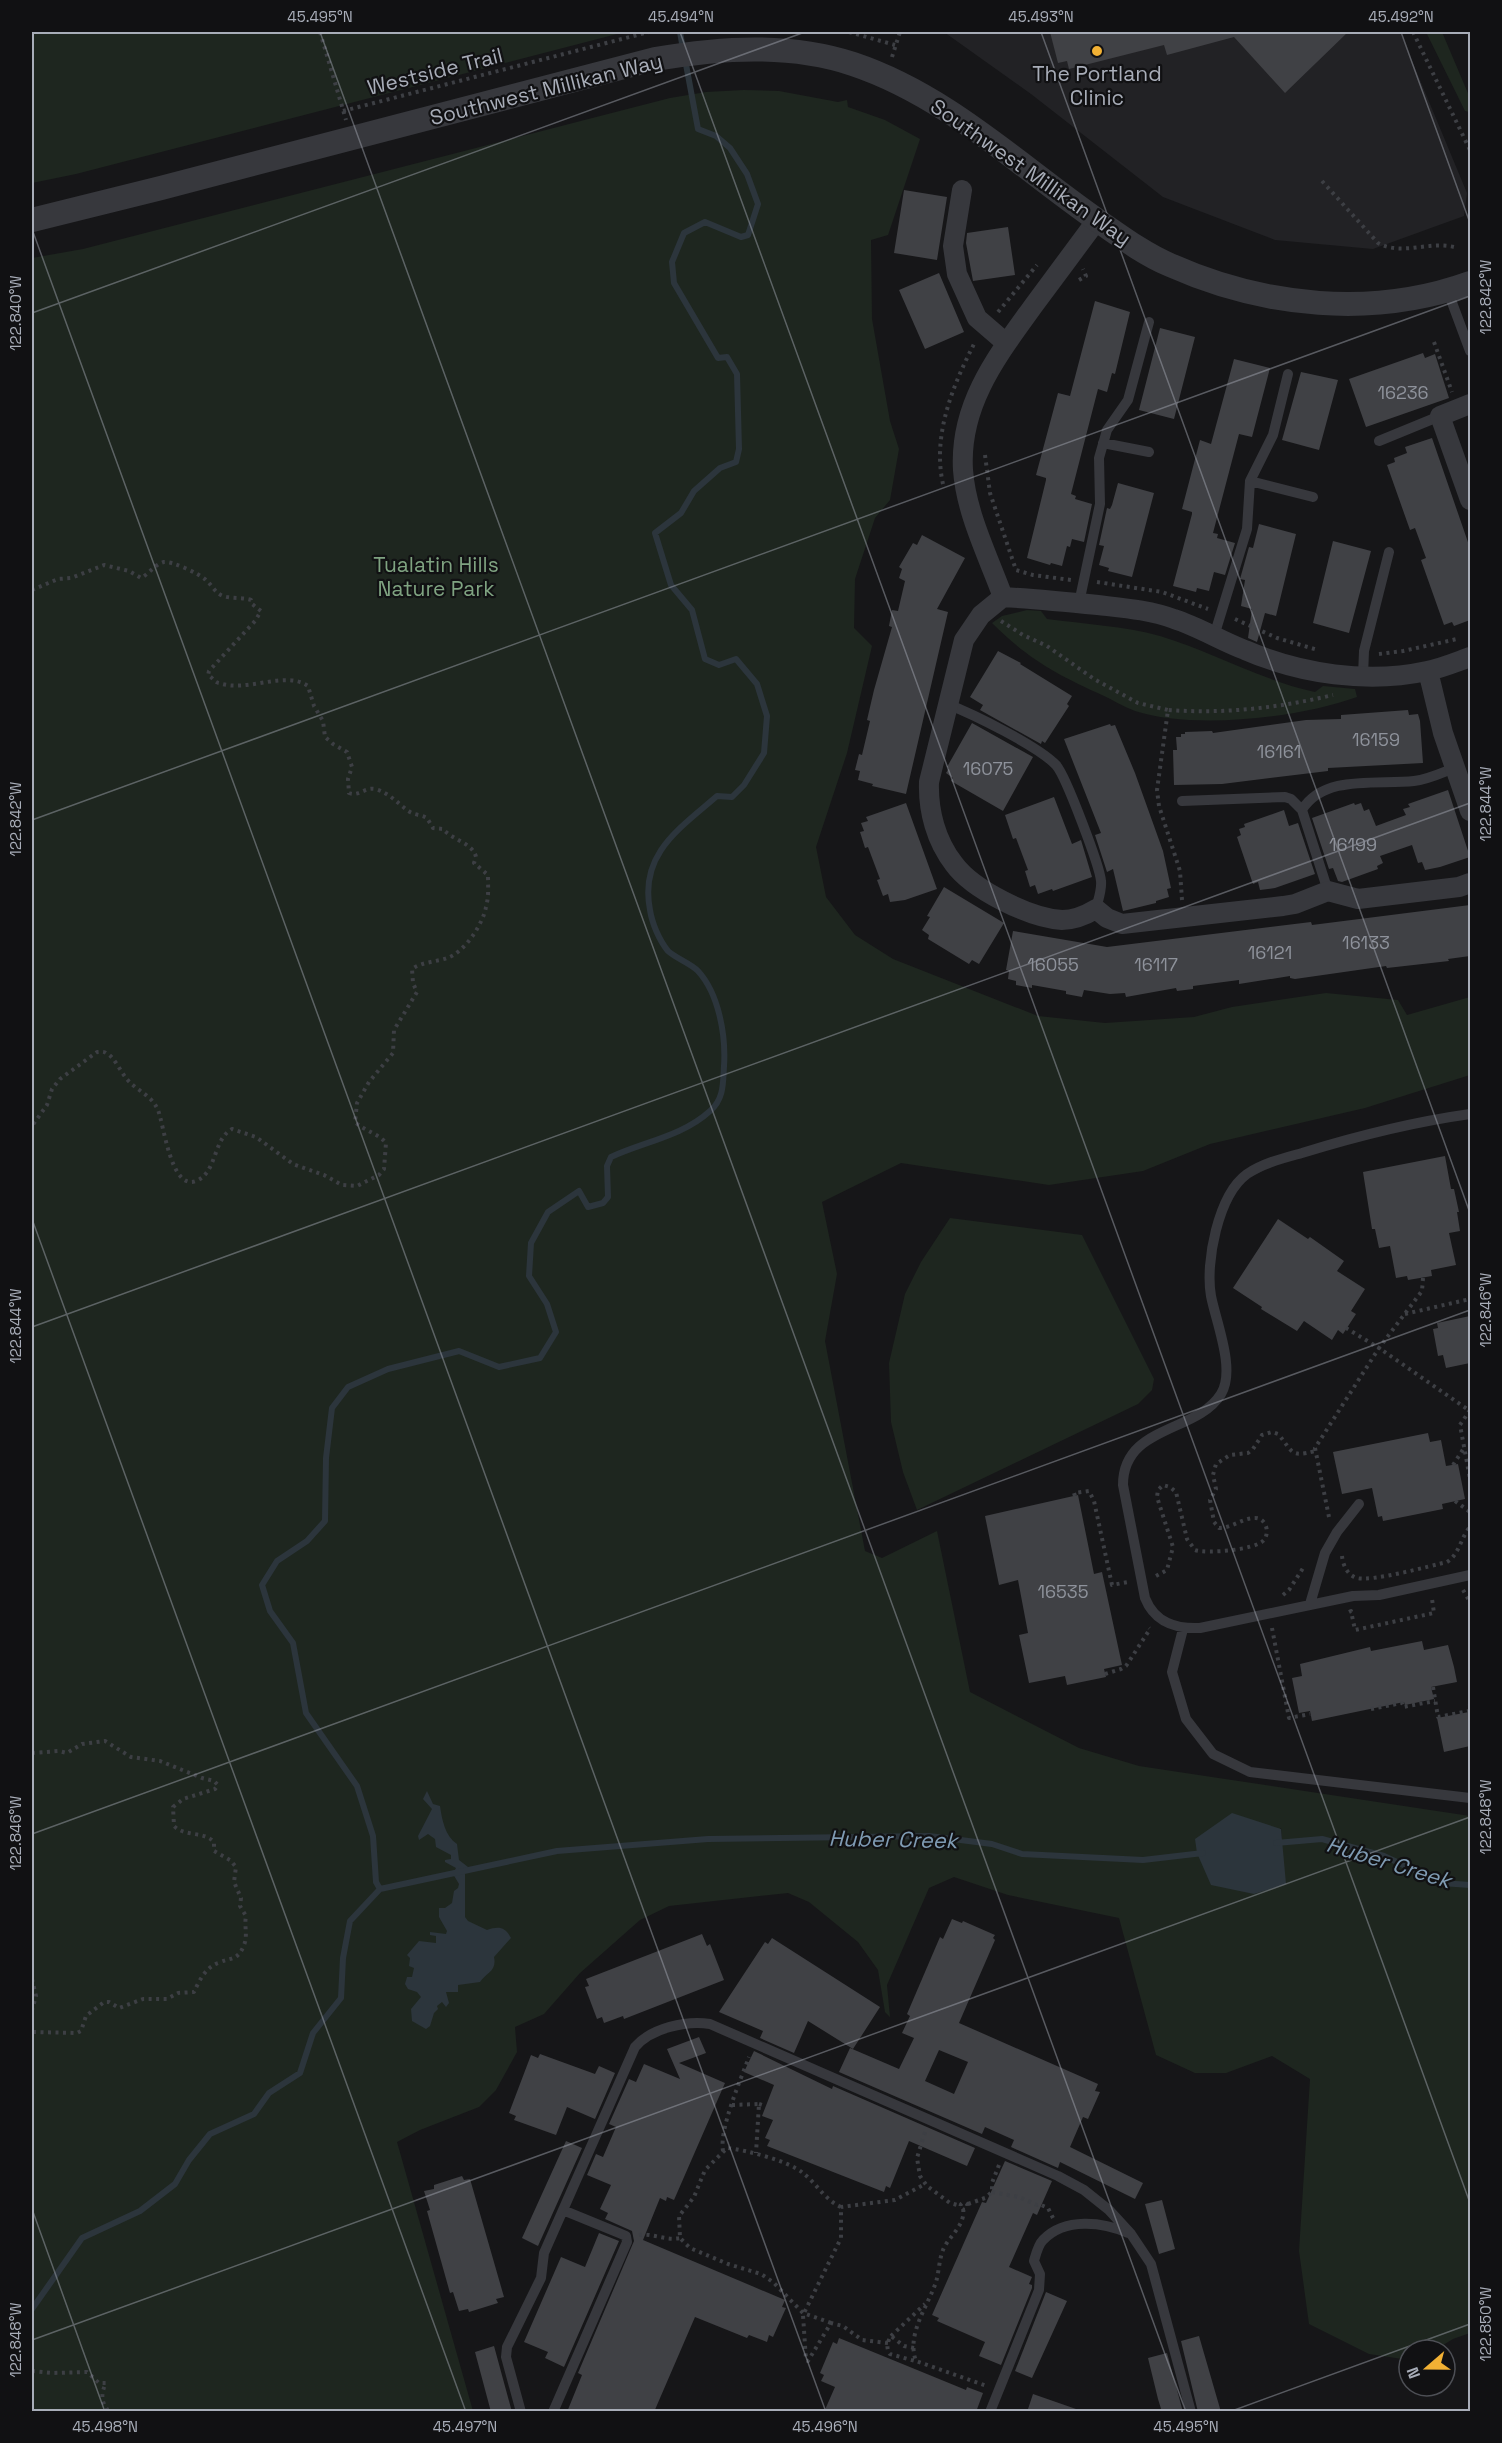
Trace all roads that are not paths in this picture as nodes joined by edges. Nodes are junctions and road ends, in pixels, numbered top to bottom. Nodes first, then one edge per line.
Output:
1 (962, 190) dead end
2 (32, 220) edge
3 (1096, 220) junction
4 (1470, 283) edge
5 (1447, 289) junction
6 (1149, 322) dead end
7 (1006, 343) junction
8 (1470, 351) edge
9 (1288, 374) dead end
10 (1468, 405) edge
11 (1440, 416) junction
12 (1379, 441) dead end
13 (1103, 443) junction
14 (1149, 452) dead end
15 (1464, 462) edge
16 (1250, 481) junction
17 (1313, 497) dead end
18 (1470, 500) edge
19 (1389, 552) dead end
20 (1003, 597) junction
21 (1078, 603) junction
22 (1214, 636) junction
23 (1470, 657) edge
24 (1428, 671) junction
25 (1363, 676) junction
26 (947, 704) junction
27 (1454, 768) junction
28 (1182, 801) dead end
29 (1302, 810) junction
30 (1470, 811) edge
31 (1470, 883) edge
32 (1328, 891) junction
33 (1096, 909) junction
34 (1470, 1114) edge
35 (1359, 1504) dead end
36 (1470, 1575) edge
37 (1310, 1604) junction
38 (1183, 1629) junction
39 (1470, 1798) edge
40 (563, 2210) junction
41 (1131, 2234) junction
42 (521, 2412) edge
43 (553, 2412) edge
44 (990, 2412) edge
45 (1191, 2412) edge

1 - 7 street
2 - 3 street, Southwest Millikan Way
3 - 5 street, Southwest Millikan Way
3 - 7 street
4 - 5 street, Southwest Millikan Way
5 - 8 lane
6 - 13 lane
7 - 20 street
9 - 16 lane
10 - 11 street
11 - 12 lane
11 - 15 street
13 - 14 lane
13 - 21 lane
15 - 18 street
16 - 17 lane
16 - 22 lane
19 - 25 lane
20 - 21 street
20 - 26 street
21 - 22 street
22 - 25 street
23 - 24 street
24 - 25 street
24 - 27 street
26 - 33 lane
26 - 33 street
27 - 29 lane
27 - 30 street
28 - 29 lane
29 - 32 lane
31 - 32 street
32 - 33 street
34 - 38 lane
35 - 37 lane
36 - 37 lane
37 - 38 lane
38 - 39 lane
40 - 41 lane
40 - 42 lane
40 - 43 lane
41 - 44 lane
41 - 45 lane

